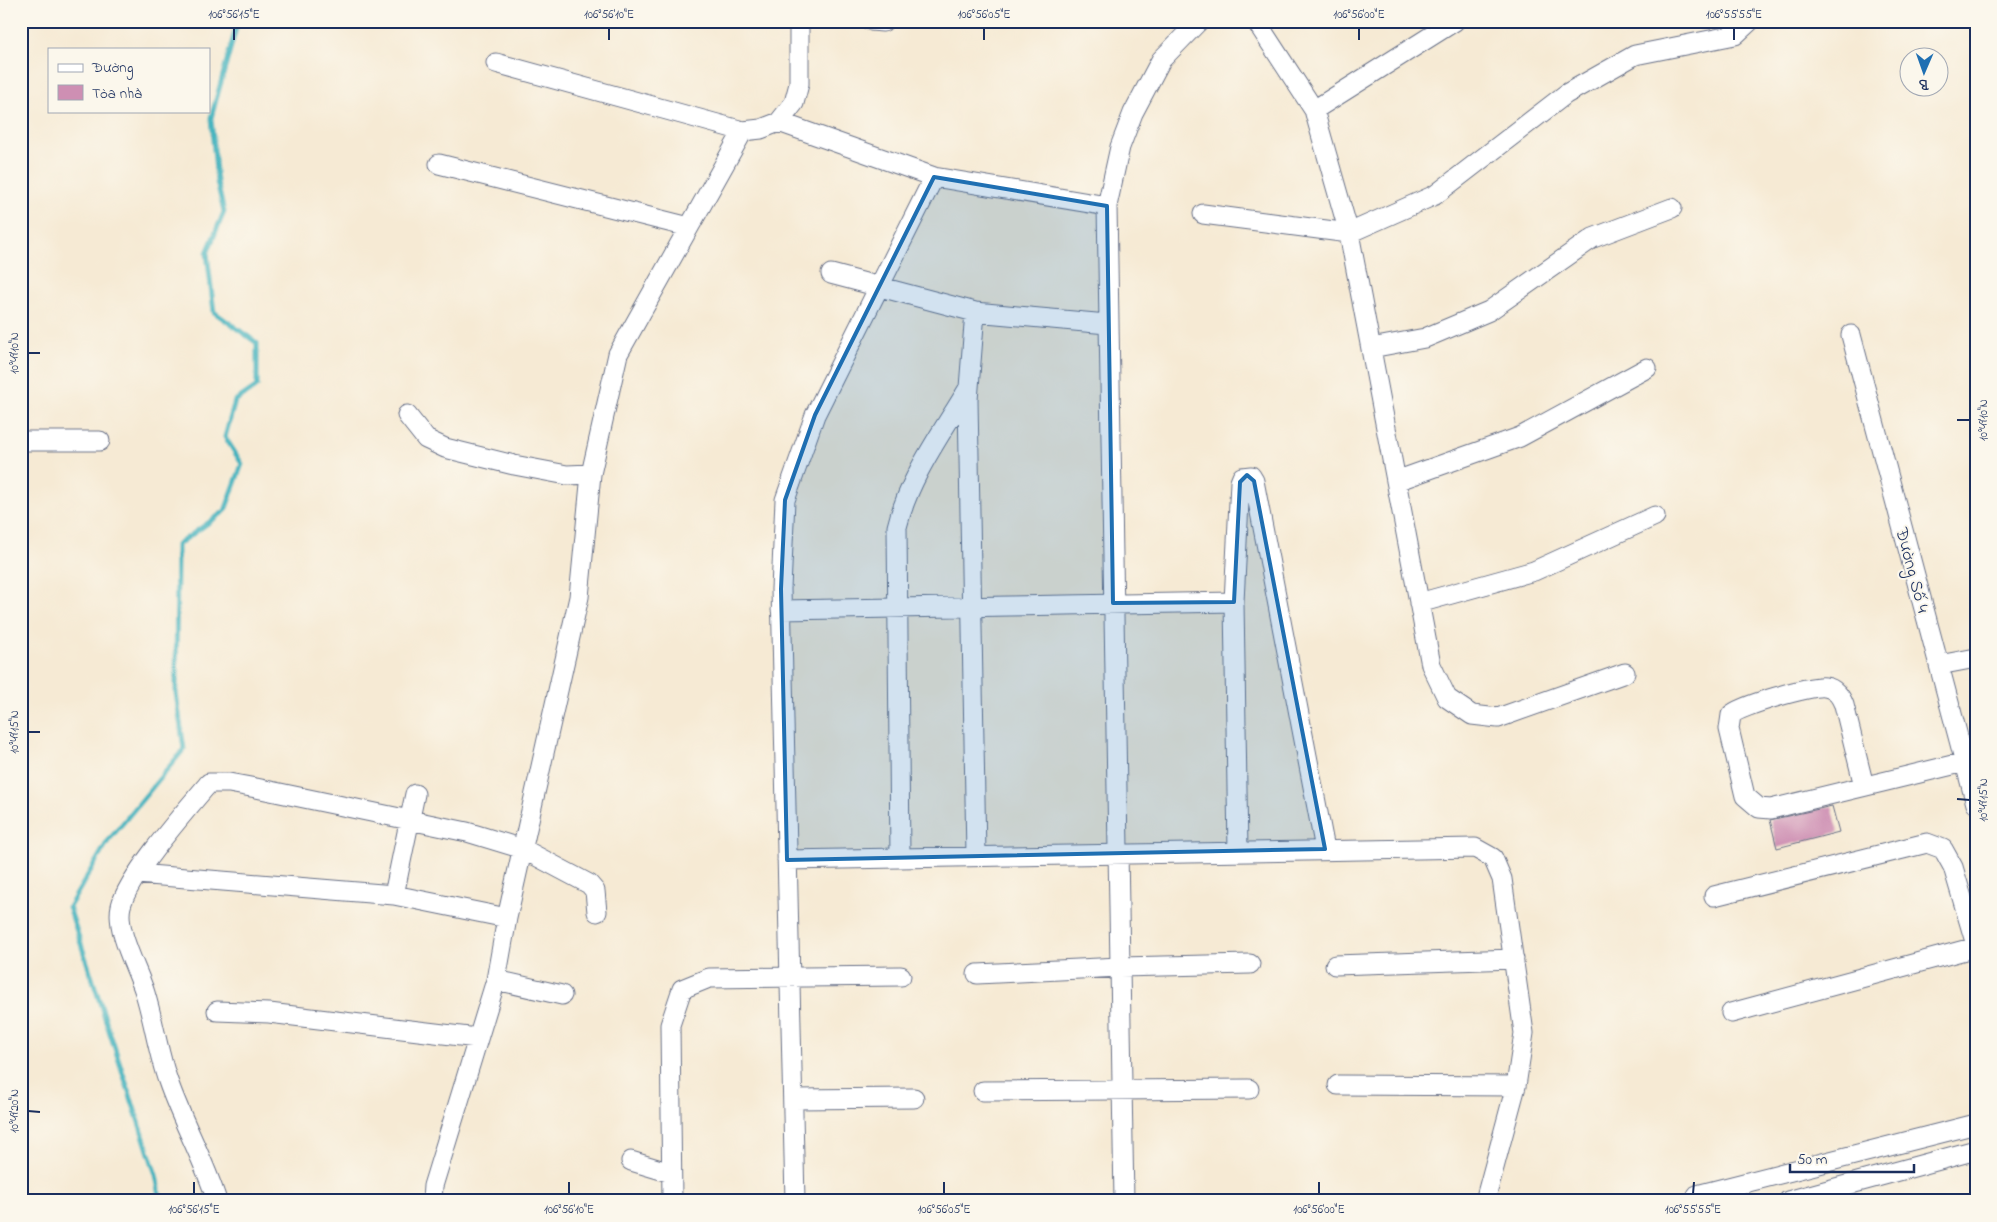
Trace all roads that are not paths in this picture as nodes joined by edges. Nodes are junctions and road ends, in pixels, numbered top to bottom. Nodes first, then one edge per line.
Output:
1 (798, 21) edge
2 (1199, 21) edge
3 (1256, 21) edge
4 (1455, 21) edge
5 (1750, 21) edge
6 (496, 63) dead end
7 (1314, 110) junction
8 (779, 122) junction
9 (743, 131) junction
10 (439, 164) dead end
11 (934, 177) junction
12 (1107, 206) junction
13 (1672, 208) dead end
14 (1203, 214) dead end
15 (689, 227) junction
16 (1350, 233) junction
17 (831, 274) dead end
18 (880, 286) junction
19 (975, 312) junction
20 (1107, 324) junction
21 (1851, 335) dead end
22 (1371, 348) junction
23 (1647, 368) dead end
24 (969, 387) junction
25 (407, 415) dead end
26 (21, 441) edge
27 (100, 441) dead end
28 (591, 474) junction
29 (1396, 481) junction
30 (1655, 516) dead end
31 (1234, 602) junction
32 (1113, 603) junction
33 (1420, 603) junction
34 (972, 606) junction
35 (897, 607) junction
36 (781, 610) junction
37 (1976, 658) edge
38 (1939, 665) junction
39 (1625, 673) dead end
40 (1965, 762) junction
41 (1864, 786) junction
42 (415, 794) dead end
43 (1976, 804) edge
44 (410, 822) junction
45 (523, 848) junction
46 (1325, 849) junction
47 (1238, 851) junction
48 (1118, 854) junction
49 (976, 856) junction
50 (900, 858) junction
51 (787, 860) junction
52 (137, 874) junction
53 (394, 895) junction
54 (1714, 896) dead end
55 (597, 912) dead end
56 (507, 918) junction
57 (1976, 946) edge
58 (1514, 959) junction
59 (1250, 964) dead end
60 (1335, 965) dead end
61 (1120, 966) junction
62 (977, 974) dead end
63 (901, 976) dead end
64 (790, 978) junction
65 (496, 980) junction
66 (562, 995) dead end
67 (216, 1012) dead end
68 (1731, 1013) dead end
69 (477, 1038) junction
70 (1338, 1084) dead end
71 (1516, 1086) junction
72 (1249, 1089) dead end
73 (983, 1092) dead end
74 (1122, 1092) junction
75 (914, 1098) dead end
76 (793, 1099) junction
77 (1976, 1124) edge
78 (1976, 1150) edge
79 (631, 1161) dead end
80 (672, 1173) junction
81 (1697, 1195) dead end
82 (216, 1201) edge
83 (432, 1201) edge
84 (672, 1201) edge
85 (795, 1201) edge
86 (1124, 1201) edge
87 (1485, 1201) edge
88 (1788, 1201) edge

1 - 8 street
2 - 12 street
3 - 7 street
4 - 7 street
5 - 16 street
6 - 9 street
7 - 16 street
8 - 9 street
8 - 11 street
9 - 15 street
10 - 15 street
11 - 12 street
11 - 18 street
12 - 20 street
13 - 22 street
14 - 16 street
15 - 28 street
16 - 22 street
17 - 18 street
18 - 19 street
18 - 36 street
19 - 20 street
19 - 24 street
20 - 32 street
21 - 38 street, Đường Số 4
22 - 29 street
23 - 29 street
24 - 34 street
24 - 35 street
25 - 28 street
26 - 27 street
28 - 45 street
29 - 33 street
30 - 33 street
31 - 32 street
31 - 46 street
31 - 47 street
32 - 34 street
32 - 48 street
33 - 39 street
34 - 35 street
34 - 49 street
35 - 36 street
35 - 50 street
36 - 51 street
37 - 38 street
38 - 40 street, Đường Số 4
40 - 41 street
40 - 43 street, Đường Số 4
41 - 41 street
42 - 44 street
44 - 45 street
44 - 52 street
44 - 53 street
45 - 55 street
45 - 56 street
46 - 47 street
46 - 58 street
47 - 48 street
48 - 49 street
48 - 61 street
49 - 50 street
50 - 51 street
51 - 64 street
52 - 53 street
52 - 82 street
53 - 56 street
54 - 57 street
56 - 65 street
57 - 68 street
58 - 60 street
58 - 71 street
59 - 61 street
61 - 62 street
61 - 74 street
63 - 64 street
64 - 76 street
64 - 80 street
65 - 66 street
65 - 69 street
67 - 69 street
69 - 83 street
70 - 71 street
71 - 87 street
72 - 74 street
73 - 74 street
74 - 86 street
75 - 76 street
76 - 85 street
77 - 81 street
78 - 88 street
79 - 80 street
80 - 84 street

